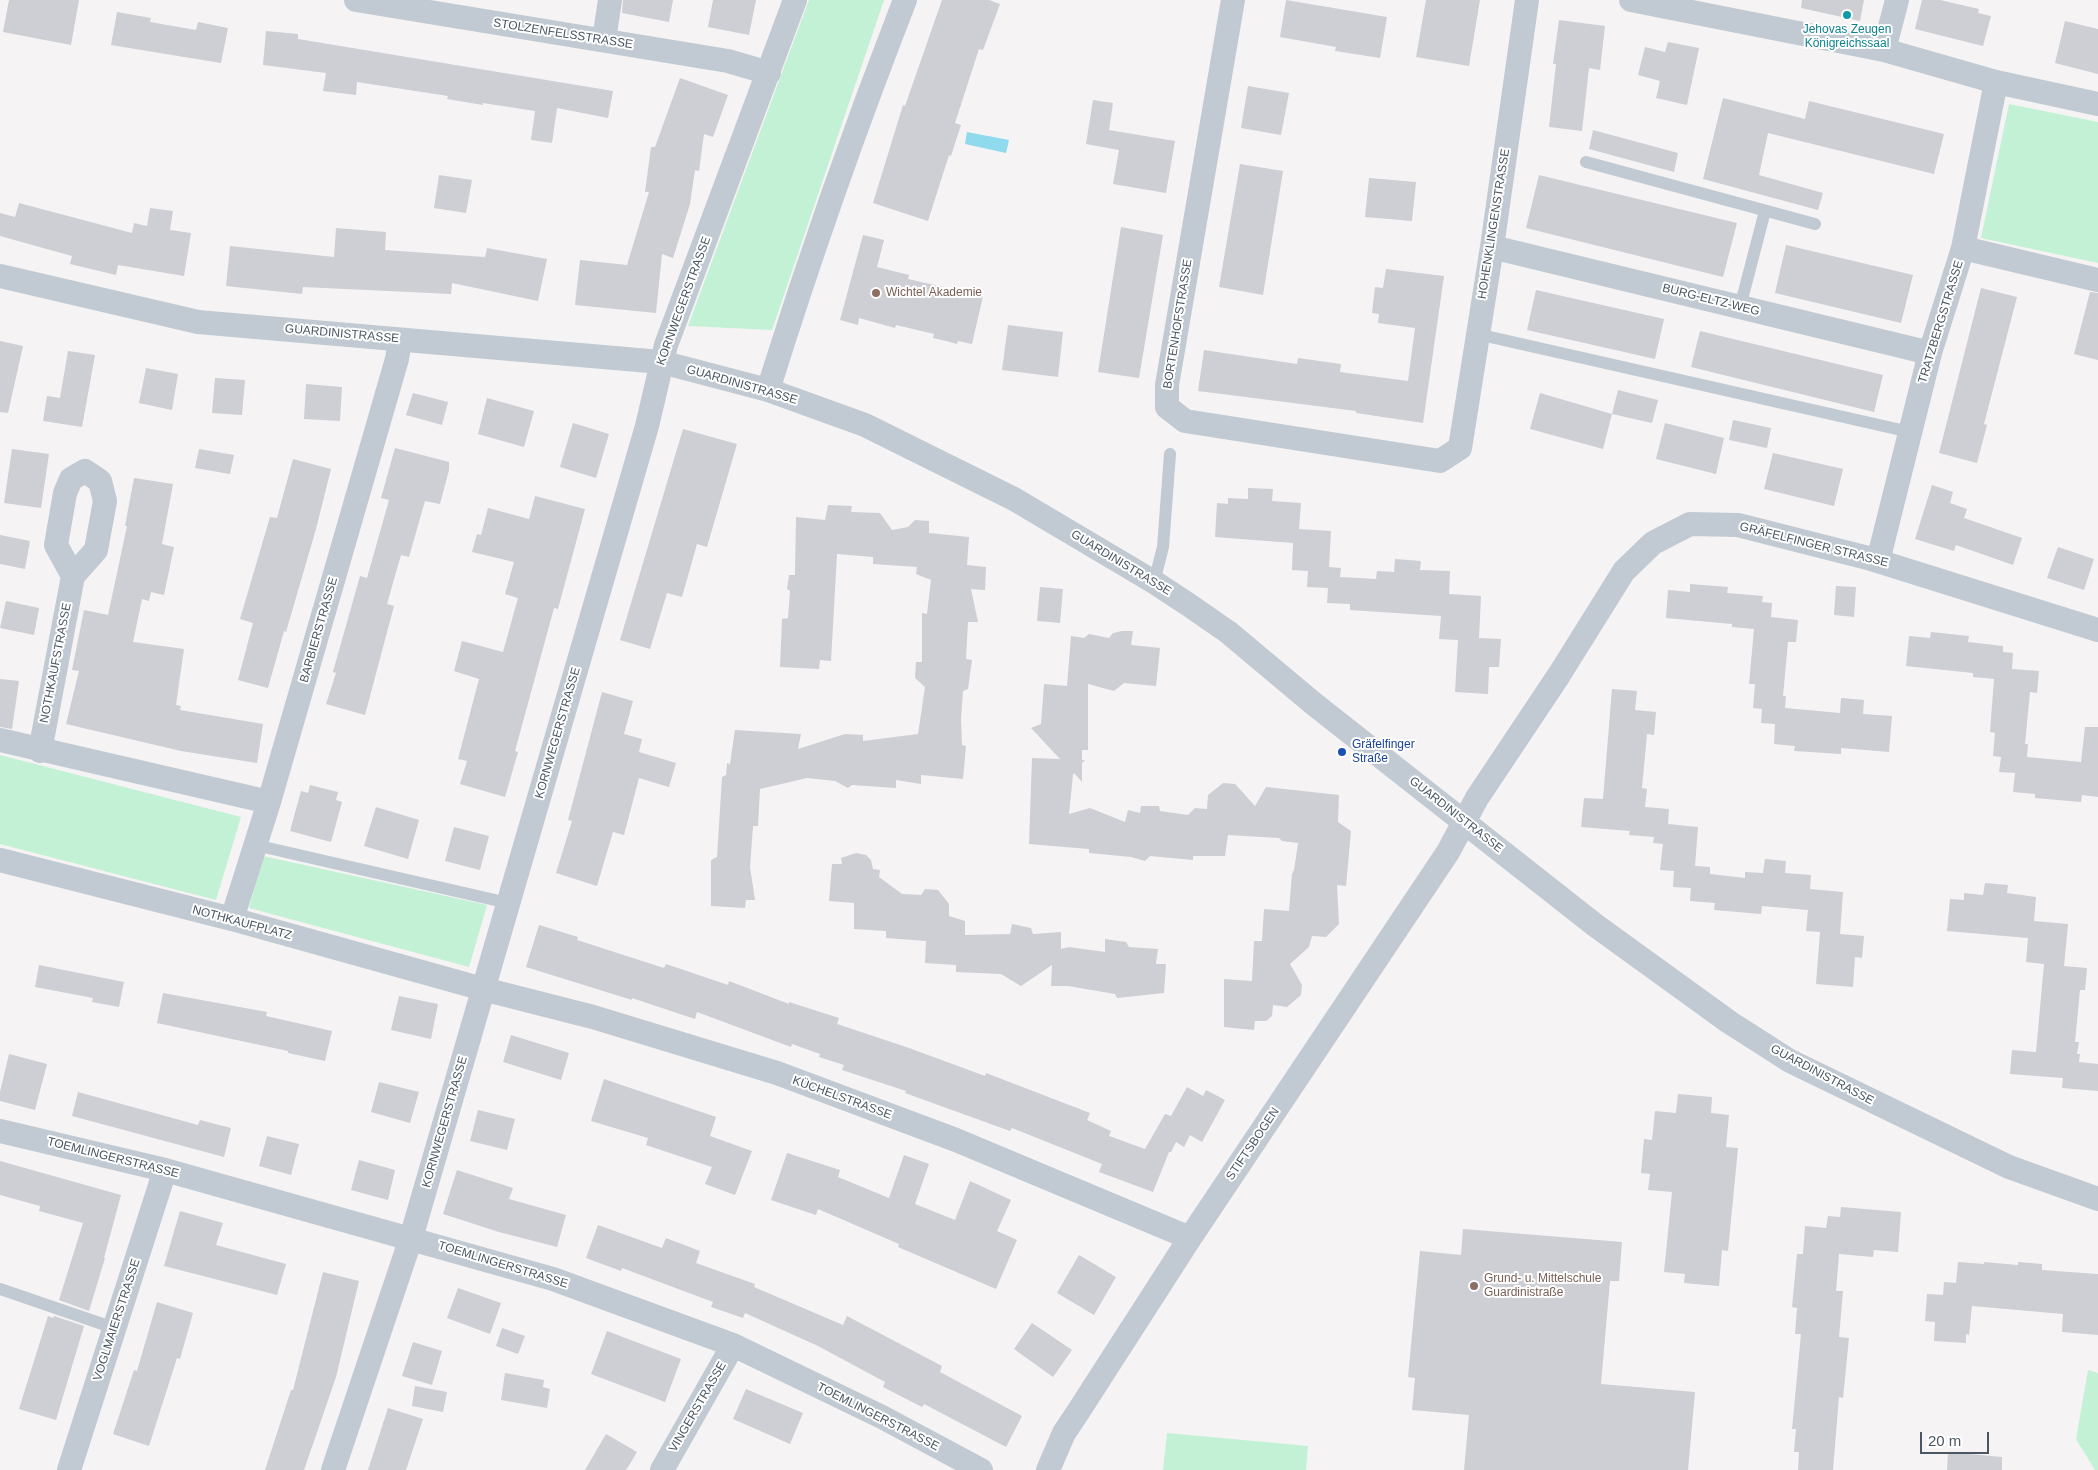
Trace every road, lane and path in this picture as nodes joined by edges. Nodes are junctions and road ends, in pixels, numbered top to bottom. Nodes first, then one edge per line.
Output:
1 (356, 0) edge
2 (610, 0) edge
3 (795, 0) edge
4 (905, 0) edge
5 (1233, 0) edge
6 (1527, 0) edge
7 (1631, 0) edge
8 (1898, 0) edge
9 (389, 3) edge
10 (604, 40) junction
11 (1884, 50) junction
12 (769, 73) junction
13 (1996, 82) junction
14 (2098, 104) edge
15 (1586, 162) dead end
16 (1765, 211) junction
17 (1815, 224) dead end
18 (1492, 247) junction
19 (1963, 248) junction
20 (0, 276) edge
21 (2098, 280) edge
22 (1740, 307) junction
23 (1478, 334) junction
24 (400, 340) junction
25 (1930, 353) junction
26 (661, 362) junction
27 (768, 390) junction
28 (1910, 432) junction
29 (1460, 448) joint
30 (1170, 454) dead end
31 (1878, 561) junction
32 (73, 576) dead end
33 (1154, 582) junction
34 (2098, 630) edge
35 (0, 740) edge
36 (40, 751) junction
37 (269, 802) junction
38 (1464, 822) junction
39 (255, 845) junction
40 (0, 860) edge
41 (508, 903) junction
42 (232, 919) junction
43 (483, 989) junction
44 (0, 1131) edge
45 (165, 1170) junction
46 (2098, 1199) edge
47 (411, 1238) junction
48 (1190, 1238) junction
49 (0, 1289) edge
50 (114, 1328) junction
51 (733, 1345) junction
52 (69, 1470) edge
53 (333, 1470) edge
54 (662, 1470) edge
55 (981, 1470) edge
56 (1048, 1470) edge

1 - 9 street, STOLZENFELSSTRASSE
2 - 10 street
3 - 12 street, KORNWEGERSTRASSE
4 - 27 street
5 - 29 street, BORTENHOFSTRASSE
6 - 18 street, HOHENKLINGENSTRASSE
7 - 11 street
8 - 11 street
9 - 10 street, STOLZENFELSSTRASSE
10 - 12 street, STOLZENFELSSTRASSE
11 - 13 street
12 - 26 street, KORNWEGERSTRASSE
13 - 14 street
13 - 19 street, TRATZBERGSTRASSE
15 - 16 lane
16 - 17 lane
16 - 22 lane
18 - 22 street, BURG-ELTZ-WEG
18 - 23 street, HOHENKLINGENSTRASSE
19 - 21 street
19 - 25 street, TRATZBERGSTRASSE
20 - 24 street, GUARDINISTRASSE
22 - 25 street, BURG-ELTZ-WEG
23 - 28 lane
23 - 29 street, HOHENKLINGENSTRASSE
24 - 26 street, GUARDINISTRASSE
24 - 37 street, BARBIERSTRASSE
25 - 28 street, TRATZBERGSTRASSE
26 - 27 street, GUARDINISTRASSE
26 - 41 street, KORNWEGERSTRASSE
27 - 33 street, GUARDINISTRASSE
28 - 31 street, TRATZBERGSTRASSE
30 - 33 lane
31 - 34 street, GRÄFELFINGER STRASSE
31 - 38 street, GRÄFELFINGER STRASSE
32 - 36 street, NOTHKAUFSTRASSE
33 - 38 street, GUARDINISTRASSE
35 - 36 street
36 - 37 street
37 - 39 street, BARBIERSTRASSE
38 - 46 street, GUARDINISTRASSE
38 - 48 street, STIFTSBOGEN
39 - 41 lane
39 - 42 street, BARBIERSTRASSE
40 - 42 street, NOTHKAUFPLATZ
41 - 43 street, KORNWEGERSTRASSE
42 - 43 street, NOTHKAUFPLATZ
43 - 47 street, KORNWEGERSTRASSE
43 - 48 street, KÜCHELSTRASSE
44 - 45 street, TOEMLINGERSTRASSE
45 - 47 street, TOEMLINGERSTRASSE
45 - 50 street, VOGLMAIERSTRASSE
47 - 51 street, TOEMLINGERSTRASSE
47 - 53 street, KORNWEGERSTRASSE
48 - 56 street, STIFTSBOGEN
49 - 50 lane
50 - 52 street, VOGLMAIERSTRASSE
51 - 54 street, VINGERSTRASSE
51 - 55 street, TOEMLINGERSTRASSE

